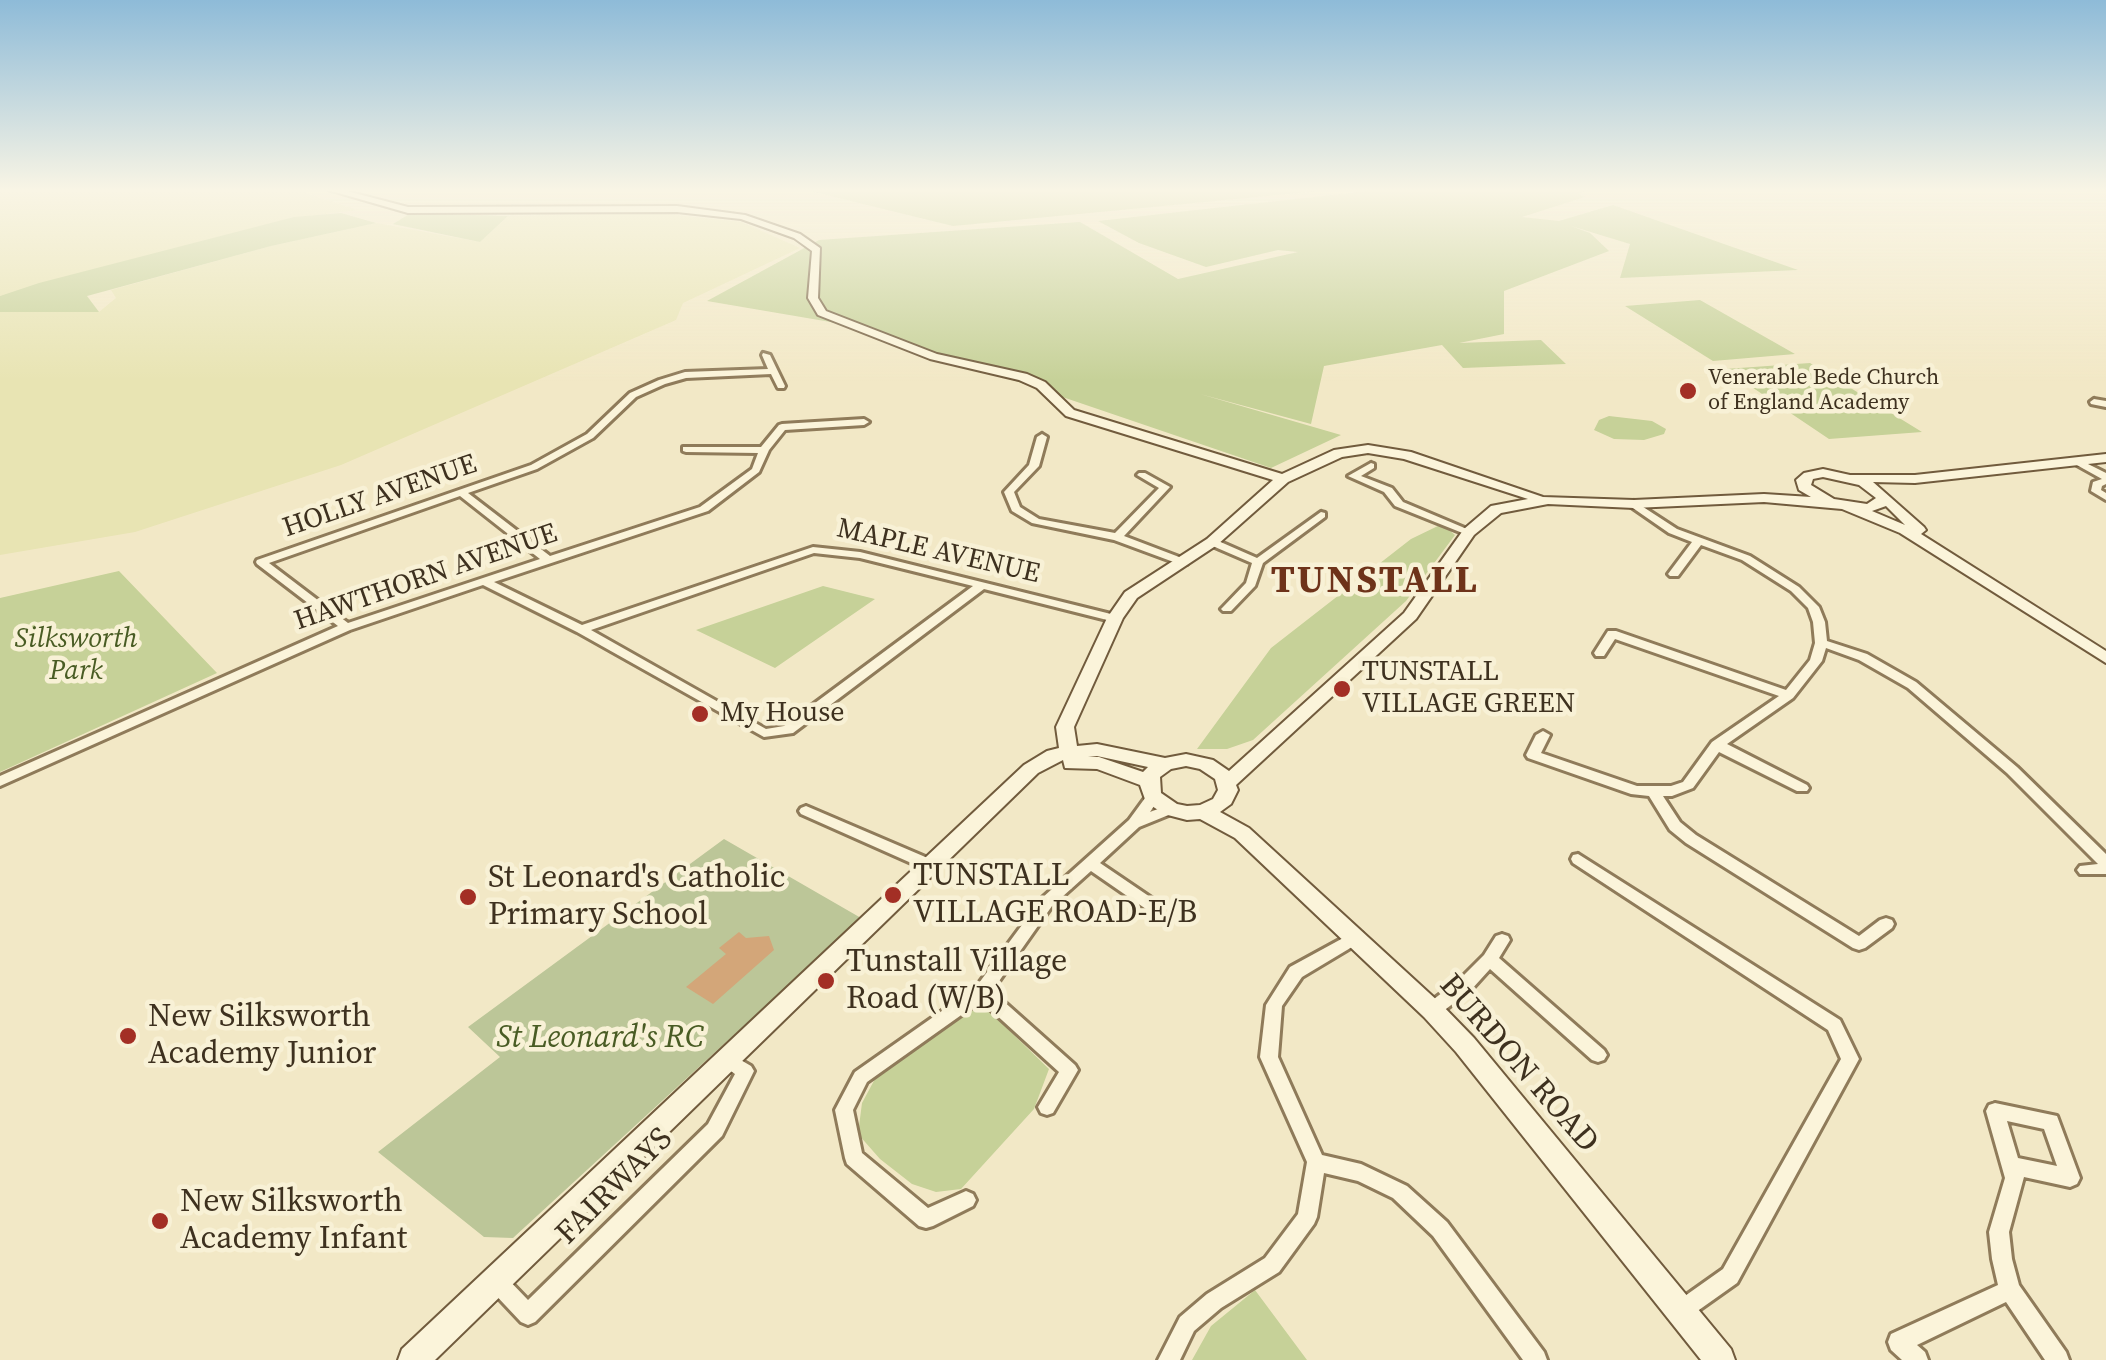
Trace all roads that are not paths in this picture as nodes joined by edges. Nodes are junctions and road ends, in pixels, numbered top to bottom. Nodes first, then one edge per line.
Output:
1 (817, 253) edge
2 (766, 355) dead end
3 (774, 371) junction
4 (781, 386) dead end
5 (2094, 402) dead end
6 (2106, 404) edge
7 (864, 422) dead end
8 (1042, 437) dead end
9 (686, 449) dead end
10 (764, 450) junction
11 (2106, 458) edge
12 (2078, 462) junction
13 (1370, 466) dead end
14 (1142, 475) dead end
15 (1853, 478) junction
16 (2106, 478) edge
17 (1283, 479) junction
18 (1915, 479) junction
19 (1492, 486) junction
20 (1804, 487) junction
21 (462, 492) junction
22 (1883, 496) junction
23 (2106, 497) edge
24 (1764, 498) junction
25 (1548, 500) junction
26 (1515, 503) junction
27 (1830, 503) junction
28 (1634, 504) junction
29 (1848, 507) junction
30 (1321, 515) dead end
31 (1469, 532) junction
32 (1117, 537) junction
33 (1698, 541) junction
34 (1212, 542) junction
35 (1927, 543) junction
36 (549, 562) junction
37 (1184, 562) junction
38 (1258, 562) junction
39 (1674, 574) dead end
40 (485, 582) junction
41 (981, 586) junction
42 (1227, 610) dead end
43 (1115, 618) junction
44 (346, 627) junction
45 (580, 629) junction
46 (1821, 643) junction
47 (1600, 653) dead end
48 (2106, 658) edge
49 (1789, 695) junction
50 (1543, 735) dead end
51 (1717, 746) junction
52 (1251, 756) junction
53 (1072, 758) junction
54 (1165, 764) junction
55 (1206, 764) junction
56 (0, 782) edge
57 (1802, 788) dead end
58 (1151, 789) junction
59 (1226, 790) junction
60 (1654, 793) junction
61 (1170, 810) junction
62 (806, 811) dead end
63 (1203, 812) junction
64 (1134, 824) junction
65 (1242, 833) junction
66 (1578, 859) dead end
67 (1091, 864) junction
68 (932, 866) junction
69 (2106, 866) edge
70 (2086, 870) dead end
71 (1151, 905) dead end
72 (1886, 924) dead end
73 (1356, 937) junction
74 (1502, 940) dead end
75 (1490, 959) junction
76 (982, 992) junction
77 (1432, 1010) junction
78 (1598, 1055) dead end
79 (727, 1059) junction
80 (1047, 1107) dead end
81 (1316, 1162) junction
82 (2011, 1165) junction
83 (966, 1200) dead end
84 (496, 1281) junction
85 (2010, 1290) junction
86 (1680, 1311) junction
87 (412, 1360) edge
88 (1169, 1360) edge
89 (1536, 1360) edge
90 (1720, 1360) edge
91 (1917, 1360) edge
92 (2058, 1360) edge

1 - 17 street
2 - 3 street
3 - 4 street
3 - 21 street, HOLLY AVENUE
5 - 6 street
7 - 10 street
8 - 32 street
9 - 10 street
10 - 36 street, HAWTHORN AVENUE
11 - 12 street
12 - 16 street
12 - 18 street
13 - 31 street
14 - 32 street
15 - 18 street
15 - 20 street
15 - 22 street
16 - 23 street
17 - 19 street
17 - 34 street
18 - 22 street
19 - 25 street
19 - 26 street
20 - 24 street
20 - 27 street
21 - 36 street
21 - 44 street, HOLLY AVENUE
22 - 29 street
22 - 35 street
24 - 27 street
24 - 28 street
25 - 26 street
25 - 28 street
26 - 31 street
27 - 29 street
28 - 33 street
29 - 35 street
30 - 38 street
31 - 52 street
32 - 37 street
33 - 39 street
33 - 46 street
34 - 37 street
34 - 38 street
35 - 48 street
36 - 40 street, HAWTHORN AVENUE
37 - 43 street
38 - 42 street
40 - 44 street, HAWTHORN AVENUE
40 - 45 street
41 - 43 street, MAPLE AVENUE
41 - 45 street, MAPLE AVENUE
41 - 45 street
43 - 53 street
44 - 56 street, HAWTHORN AVENUE
46 - 49 street
46 - 69 street
47 - 49 street
49 - 51 street
50 - 60 street
51 - 57 street
51 - 60 street
52 - 55 street
52 - 59 street
53 - 54 street
53 - 58 street
53 - 68 street
54 - 55 street
54 - 58 street
55 - 59 street
58 - 61 street
58 - 64 street
59 - 63 street
59 - 65 street, BURDON ROAD
60 - 72 street
61 - 63 street
61 - 64 street
62 - 68 street
63 - 65 street, BURDON ROAD
64 - 67 street
65 - 73 street, BURDON ROAD
66 - 86 street
67 - 71 street
67 - 76 street
68 - 79 street
69 - 70 street
73 - 77 street, BURDON ROAD
73 - 81 street
74 - 75 street
75 - 77 street
75 - 78 street
76 - 80 street
76 - 83 street
77 - 86 street, BURDON ROAD
79 - 84 street
79 - 84 street, FAIRWAYS
81 - 88 street
81 - 89 street
82 - 82 street
82 - 85 street
84 - 87 street
85 - 91 street
85 - 92 street
86 - 90 street, BURDON ROAD

